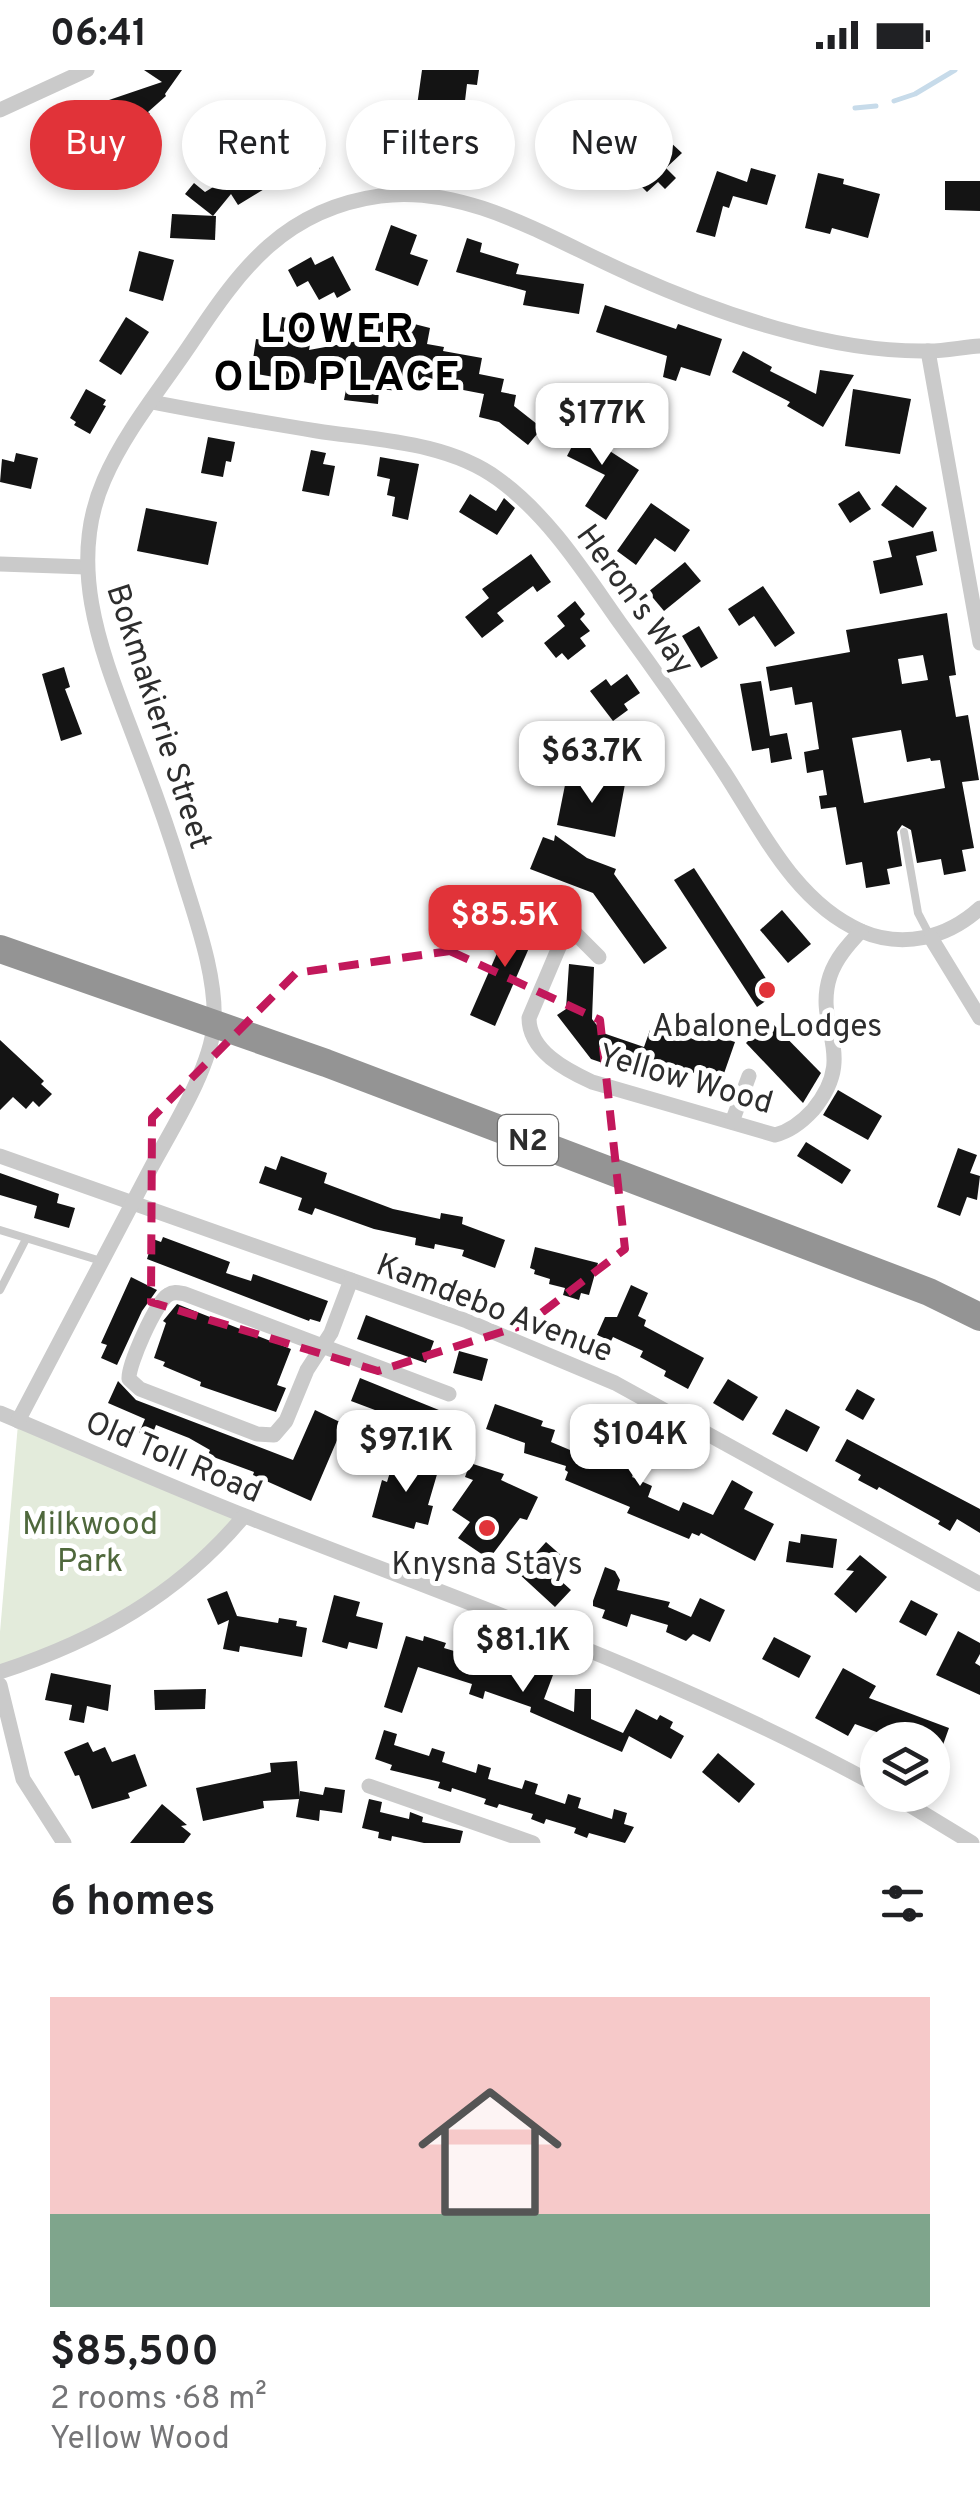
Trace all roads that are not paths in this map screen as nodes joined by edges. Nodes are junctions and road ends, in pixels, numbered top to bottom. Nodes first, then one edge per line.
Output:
1 (87, 70) edge
2 (0, 110) edge
3 (980, 346) edge
4 (928, 351) junction
5 (152, 402) junction
6 (0, 564) edge
7 (86, 567) junction
8 (980, 644) edge
9 (904, 832) dead end
10 (522, 904) dead end
11 (980, 908) edge
12 (568, 926) junction
13 (861, 931) junction
14 (932, 938) junction
15 (0, 949) edge
16 (599, 958) dead end
17 (980, 1018) edge
18 (214, 1026) junction
19 (749, 1076) dead end
20 (732, 1122) junction
21 (0, 1156) edge
22 (132, 1203) junction
23 (0, 1230) edge
24 (26, 1239) junction
25 (102, 1261) junction
26 (351, 1280) junction
27 (0, 1290) edge
28 (980, 1317) edge
29 (323, 1348) junction
30 (448, 1394) dead end
31 (0, 1413) edge
32 (18, 1421) junction
33 (244, 1516) junction
34 (980, 1584) edge
35 (0, 1672) edge
36 (0, 1686) edge
37 (860, 1776) edge
38 (369, 1786) dead end
39 (921, 1812) edge
40 (64, 1843) edge
41 (533, 1843) edge
42 (972, 1843) edge

1 - 2 street
3 - 4 street, Bokmakierie Street
4 - 5 street, Bokmakierie Street
4 - 8 street
5 - 7 street, Bokmakierie Street
5 - 13 street, Heron's Way
6 - 7 street
7 - 18 street, Bokmakierie Street
9 - 14 lane
10 - 12 street
11 - 14 street
12 - 16 street
12 - 20 street, Yellow Wood
13 - 14 street, Heron's Way
13 - 20 street, Yellow Wood
14 - 17 street
15 - 18 highway, N2
18 - 22 street, Bokmakierie Street
18 - 28 highway, N2
19 - 20 street
21 - 22 street, Kamdebo Avenue
22 - 25 street, Bokmakierie Street
22 - 26 street, Kamdebo Avenue
23 - 24 lane
24 - 25 lane
24 - 27 lane
25 - 32 street, Bokmakierie Street
26 - 29 street
26 - 34 street, Kamdebo Avenue
29 - 29 street
29 - 30 street
31 - 32 street, Old Toll Road
32 - 33 street, Old Toll Road
33 - 35 street
33 - 37 street, Old Toll Road
36 - 40 street
38 - 41 street
39 - 42 street

